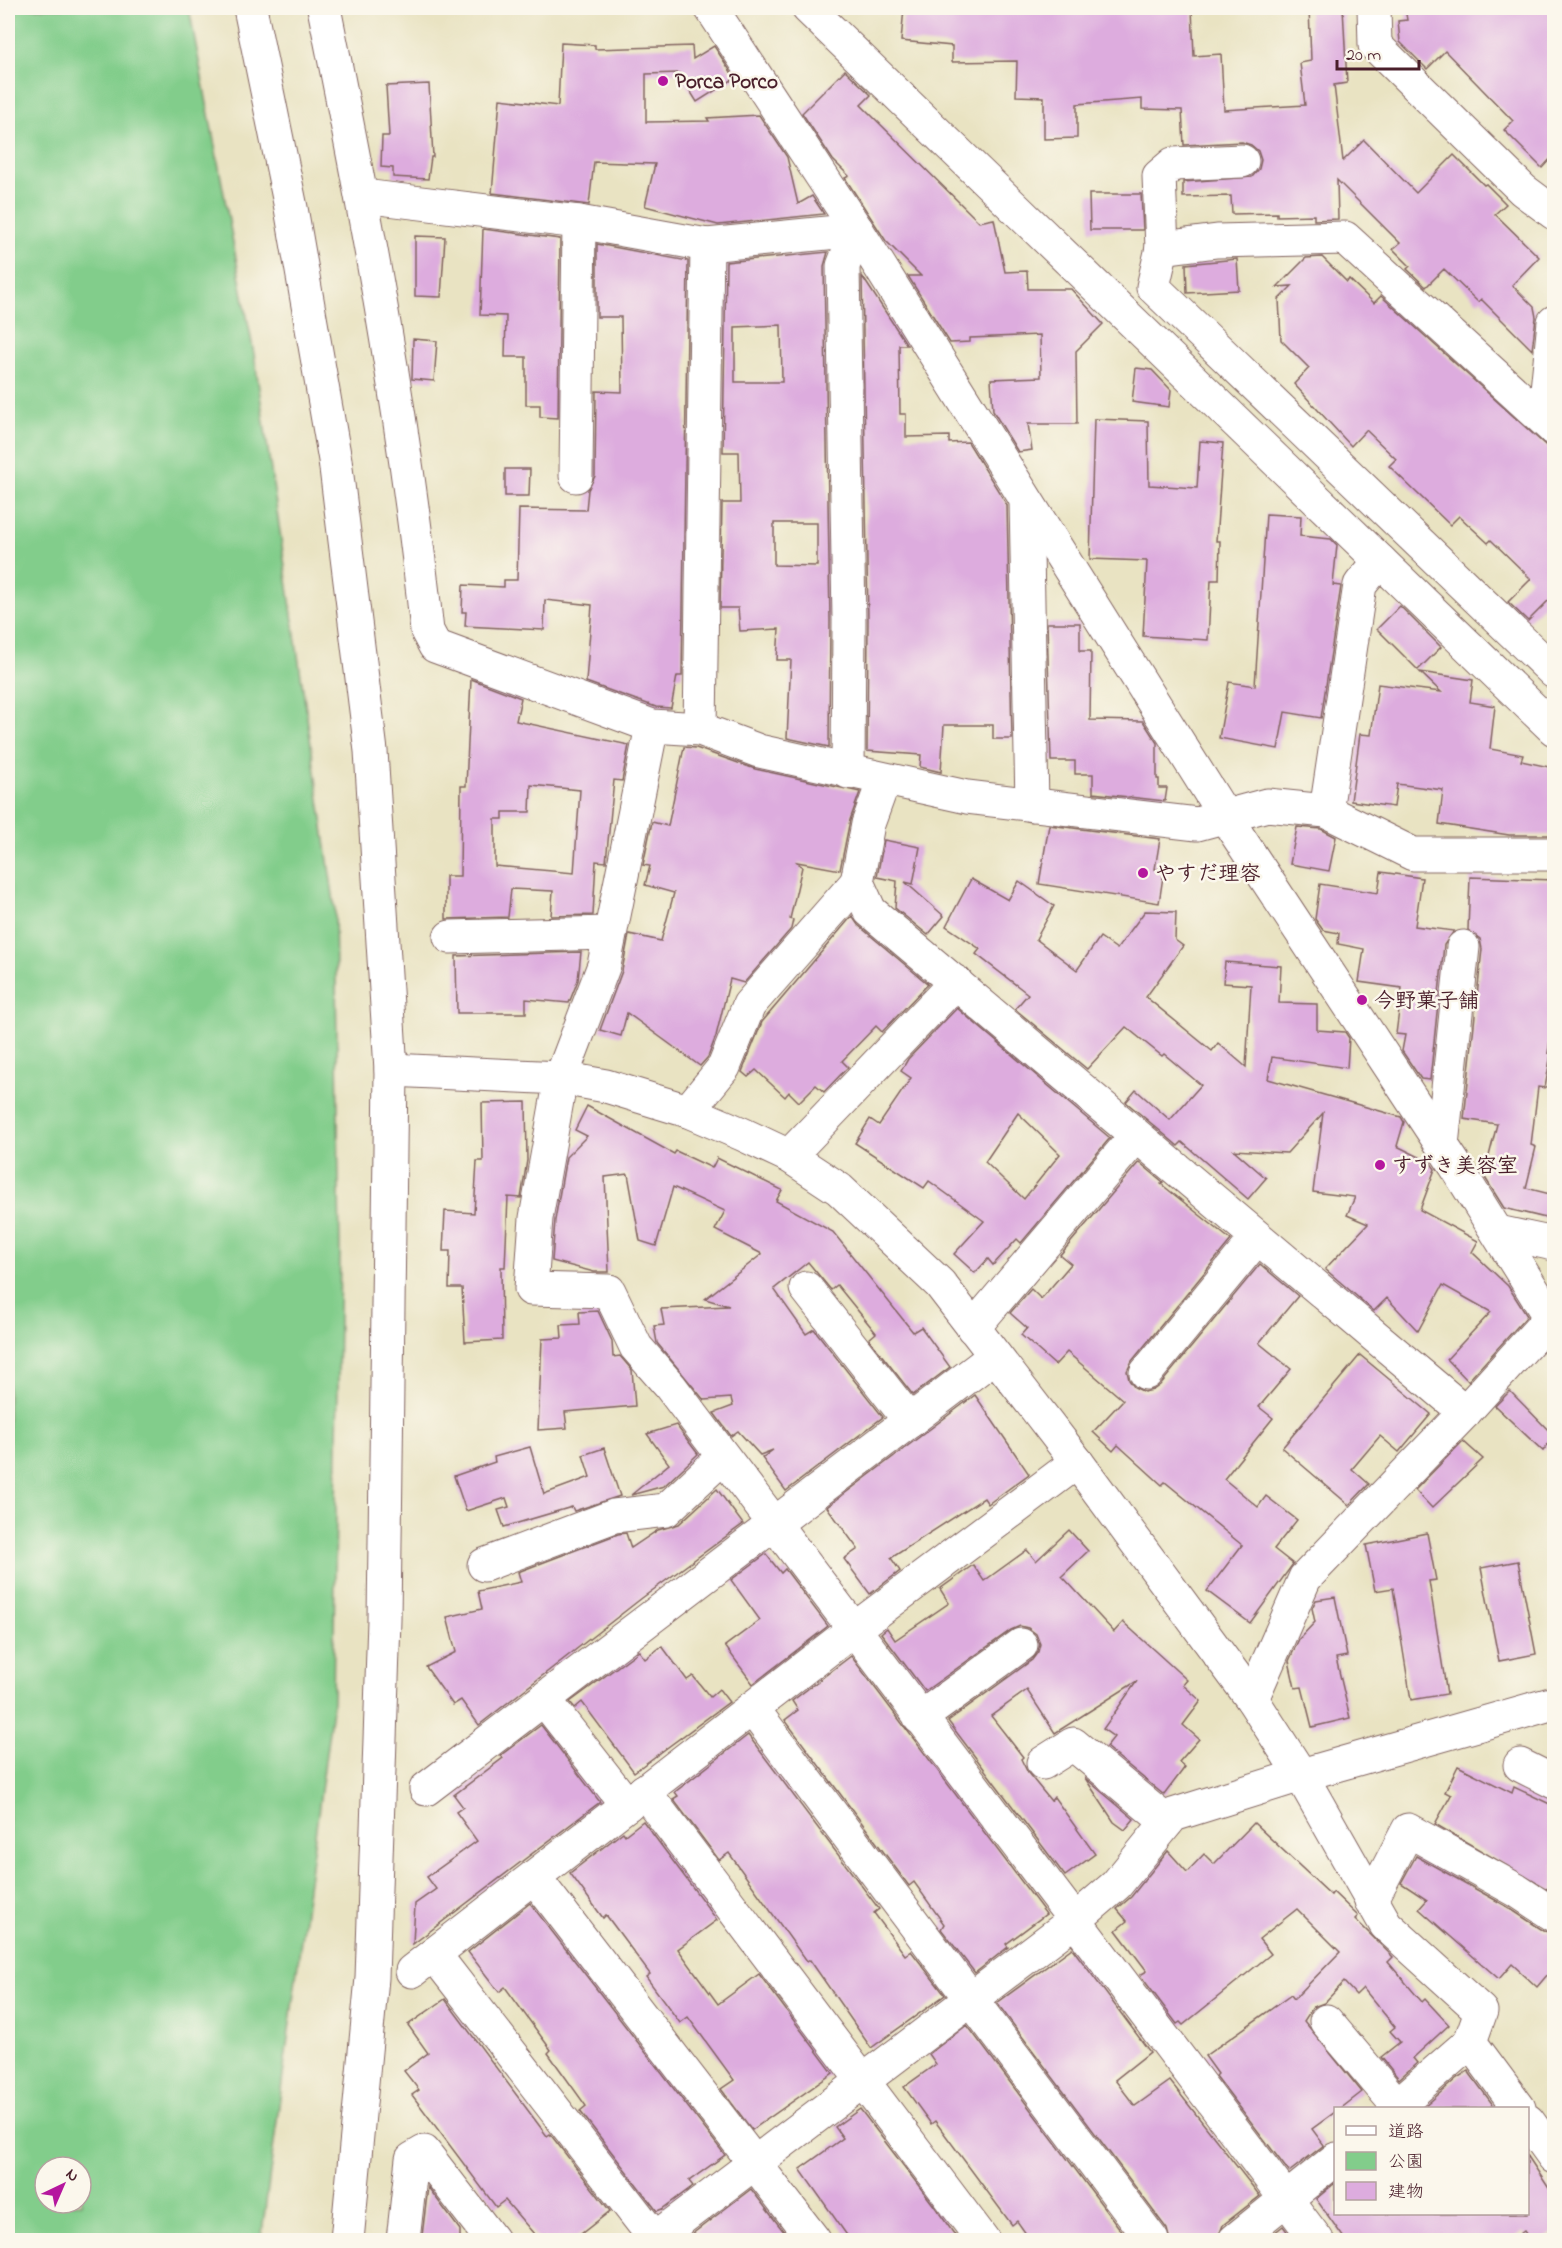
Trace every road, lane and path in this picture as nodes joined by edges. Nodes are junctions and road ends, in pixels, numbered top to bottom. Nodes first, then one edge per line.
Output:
1 (250, 8) edge
2 (324, 8) edge
3 (711, 8) edge
4 (808, 8) edge
5 (1374, 8) edge
6 (1242, 161) dead end
7 (363, 196) junction
8 (1554, 213) edge
9 (579, 222) junction
10 (856, 230) junction
11 (706, 245) junction
12 (1162, 248) junction
13 (1554, 322) edge
14 (1549, 424) edge
15 (576, 476) dead end
16 (1026, 501) junction
17 (1380, 561) junction
18 (1554, 672) edge
19 (652, 726) junction
20 (700, 729) junction
21 (1554, 729) edge
22 (848, 772) junction
23 (884, 780) junction
24 (1032, 805) junction
25 (1326, 811) junction
26 (1224, 815) junction
27 (1554, 854) edge
28 (857, 882) junction
29 (610, 933) junction
30 (450, 937) dead end
31 (1463, 947) dead end
32 (956, 982) junction
33 (391, 1070) junction
34 (561, 1078) junction
35 (688, 1111) junction
36 (1136, 1136) junction
37 (1442, 1145) junction
38 (789, 1156) junction
39 (1498, 1232) junction
40 (1257, 1238) junction
41 (1554, 1244) edge
42 (806, 1288) dead end
43 (1552, 1321) edge
44 (973, 1328) junction
45 (995, 1356) junction
46 (1146, 1372) dead end
47 (1465, 1412) junction
48 (909, 1421) junction
49 (723, 1457) junction
50 (1077, 1462) junction
51 (772, 1524) junction
52 (484, 1565) dead end
53 (853, 1630) junction
54 (1021, 1645) dead end
55 (544, 1699) junction
56 (1252, 1699) junction
57 (1554, 1703) edge
58 (752, 1708) junction
59 (920, 1718) junction
60 (1043, 1763) dead end
61 (1520, 1765) dead end
62 (1301, 1775) junction
63 (1554, 1782) edge
64 (426, 1789) dead end
65 (636, 1798) junction
66 (1167, 1822) junction
67 (534, 1877) junction
68 (1371, 1901) junction
69 (1554, 1915) edge
70 (1074, 1921) junction
71 (971, 1999) junction
72 (1326, 2021) dead end
73 (1470, 2042) junction
74 (864, 2080) junction
75 (1396, 2107) edge
76 (1518, 2107) edge
77 (1529, 2124) edge
78 (1554, 2157) edge
79 (1334, 2160) edge
80 (754, 2163) junction
81 (1286, 2199) junction
82 (655, 2240) edge
83 (346, 2241) edge
84 (403, 2241) edge
85 (492, 2241) edge
86 (814, 2241) edge
87 (983, 2241) edge
88 (1152, 2241) edge
89 (1235, 2241) edge
90 (1317, 2241) edge

1 - 33 street
2 - 7 street
3 - 10 street
4 - 17 street
5 - 8 street
6 - 12 street
7 - 9 street
7 - 19 street
9 - 11 street
9 - 15 street
10 - 11 street
10 - 16 street
10 - 22 street
11 - 20 street
12 - 14 street
12 - 18 street
13 - 14 street
16 - 24 street
16 - 26 street
17 - 21 street
17 - 25 street
19 - 20 street
19 - 29 street
20 - 22 street
22 - 23 street
23 - 24 street
23 - 28 street
24 - 26 street
25 - 26 street
25 - 27 street
26 - 37 street
28 - 32 street
28 - 35 street
29 - 30 street
29 - 34 street
31 - 37 street
32 - 36 street
32 - 38 street
33 - 34 street
33 - 83 street
34 - 35 street
34 - 49 street
35 - 38 street
36 - 40 street
36 - 44 street
37 - 39 street
38 - 44 street
39 - 41 street
39 - 43 street
40 - 46 street
40 - 47 street
42 - 48 street
43 - 47 street
44 - 45 street
45 - 48 street
45 - 50 street
47 - 56 street
48 - 51 street
49 - 51 street
49 - 52 street
50 - 53 street
50 - 56 street
51 - 53 street
51 - 55 street
53 - 58 street
53 - 59 street
54 - 59 street
55 - 64 street
55 - 65 street
56 - 62 street
57 - 62 street
58 - 65 street
58 - 71 street
59 - 70 street
60 - 66 street
61 - 63 street
62 - 66 street
62 - 68 street
65 - 67 street
65 - 74 street
66 - 70 street
67 - 80 street
67 - 82 street
68 - 69 street
68 - 73 street
70 - 71 street
70 - 81 street
71 - 74 street
71 - 88 street
72 - 75 street
73 - 75 street
73 - 76 street
74 - 80 street
74 - 87 street
77 - 78 street
79 - 81 street
80 - 82 street
80 - 86 street
81 - 89 street
81 - 90 street
84 - 85 street

